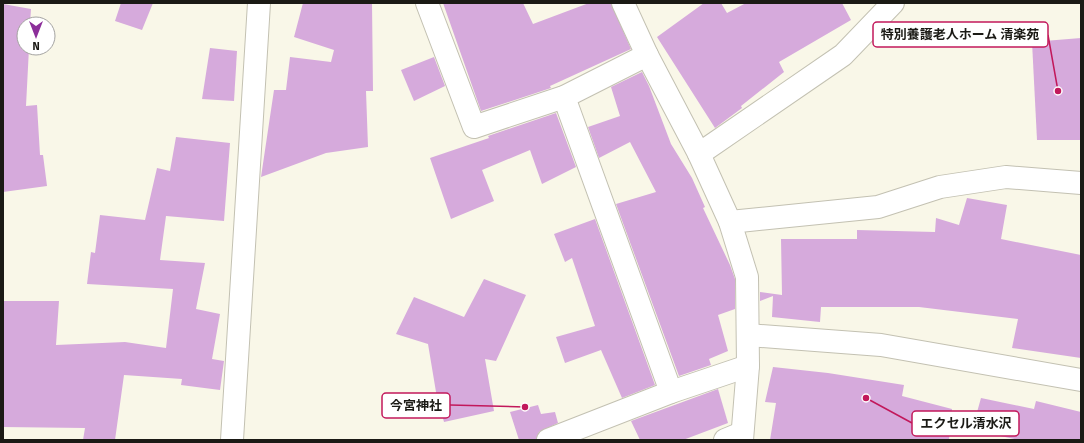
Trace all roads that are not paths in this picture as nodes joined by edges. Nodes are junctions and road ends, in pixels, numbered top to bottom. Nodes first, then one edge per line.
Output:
1 (259, 3) edge
2 (427, 3) edge
3 (623, 3) edge
4 (894, 3) edge
5 (647, 55) junction
6 (564, 97) junction
7 (699, 154) junction
8 (1081, 183) edge
9 (730, 222) junction
10 (748, 335) junction
11 (748, 366) junction
12 (1081, 380) edge
13 (671, 392) junction
14 (736, 438) edge
15 (232, 440) edge
16 (548, 440) edge

1 - 15 street
2 - 6 street
3 - 5 street
4 - 7 street
5 - 6 street
5 - 7 street
6 - 13 street
7 - 9 street
8 - 9 street
9 - 10 street
10 - 11 street
10 - 12 street
11 - 13 street
11 - 14 street
13 - 16 street

